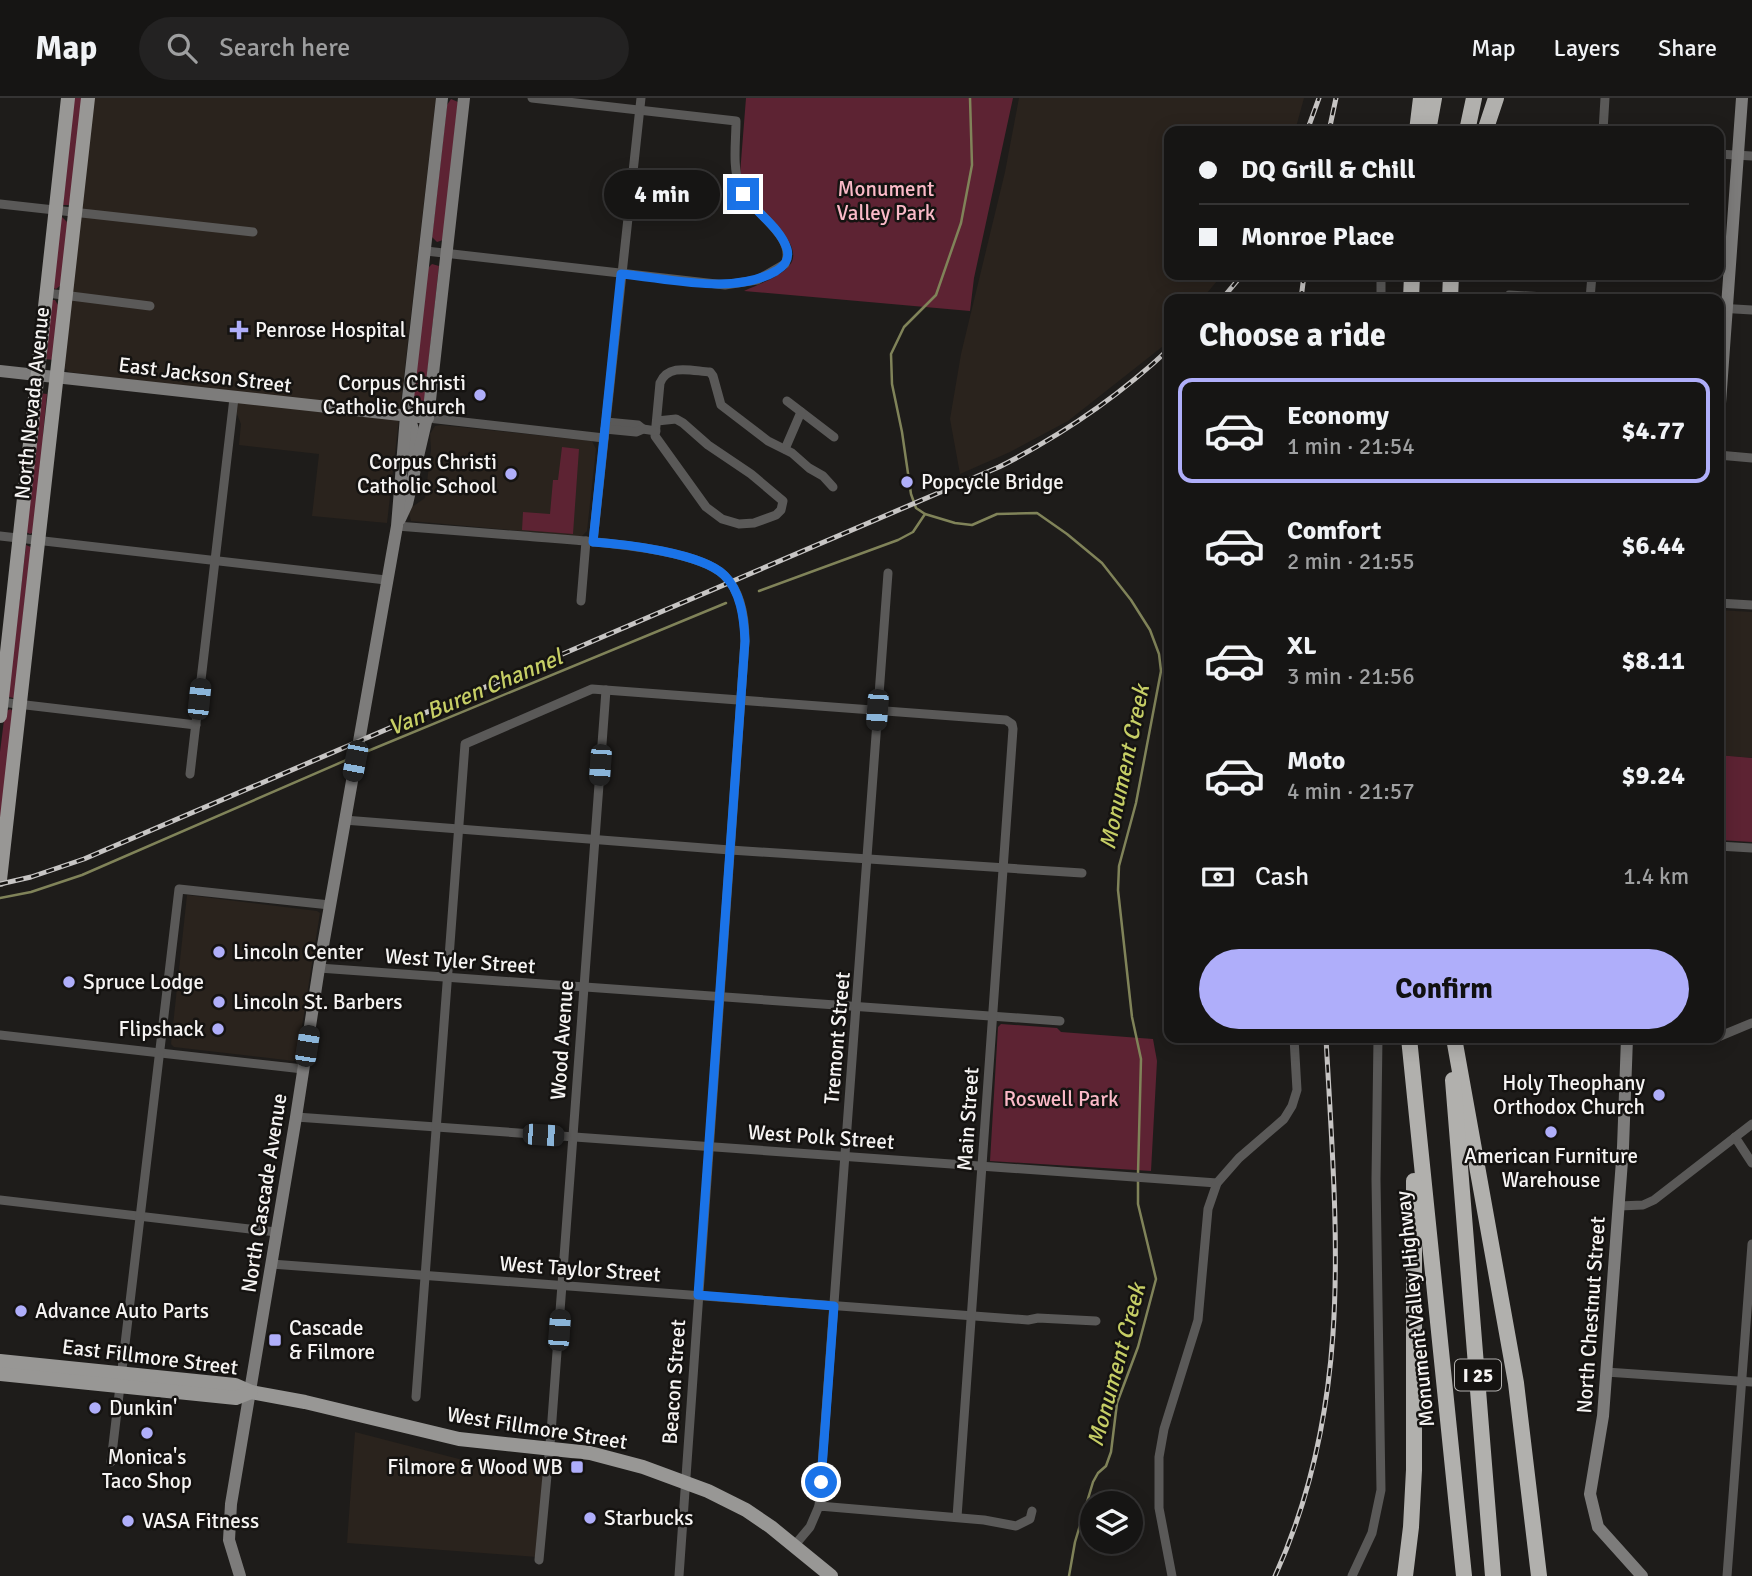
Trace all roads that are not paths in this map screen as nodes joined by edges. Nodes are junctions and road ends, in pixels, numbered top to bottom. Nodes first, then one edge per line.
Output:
1 (68, 98) edge
2 (88, 98) edge
3 (442, 98) edge
4 (464, 98) edge
5 (532, 98) edge
6 (641, 98) edge
7 (1421, 98) edge
8 (1434, 98) edge
9 (1474, 98) edge
10 (1496, 98) edge
11 (1605, 98) edge
12 (1742, 98) edge
13 (639, 110) junction
14 (1418, 126) edge
15 (1429, 126) edge
16 (1468, 126) edge
17 (1487, 126) edge
18 (1604, 126) edge
19 (1724, 154) edge
20 (1738, 155) junction
21 (1752, 156) edge
22 (0, 204) edge
23 (56, 209) junction
24 (75, 211) junction
25 (253, 232) dead end
26 (426, 251) junction
27 (447, 253) junction
28 (621, 274) junction
29 (47, 293) junction
30 (64, 295) junction
31 (1724, 298) edge
32 (150, 306) dead end
33 (1724, 308) edge
34 (1752, 310) edge
35 (0, 371) edge
36 (38, 375) junction
37 (56, 377) junction
38 (234, 398) junction
39 (786, 401) dead end
40 (801, 412) junction
41 (406, 416) junction
42 (428, 418) junction
43 (656, 426) junction
44 (605, 430) junction
45 (834, 436) dead end
46 (785, 449) junction
47 (1724, 456) edge
48 (1752, 458) edge
49 (412, 485) junction
50 (833, 487) dead end
51 (397, 526) junction
52 (0, 536) edge
53 (19, 538) junction
54 (38, 540) junction
55 (589, 541) junction
56 (214, 561) junction
57 (888, 573) dead end
58 (386, 580) junction
59 (581, 601) dead end
60 (1724, 603) edge
61 (1752, 605) edge
62 (606, 690) junction
63 (741, 699) junction
64 (20, 704) junction
65 (1, 707) edge
66 (877, 710) junction
67 (196, 725) junction
68 (190, 774) dead end
69 (344, 820) junction
70 (457, 829) junction
71 (595, 839) junction
72 (1724, 846) edge
73 (1752, 848) edge
74 (730, 850) junction
75 (868, 859) junction
76 (1004, 869) junction
77 (1082, 873) dead end
78 (0, 880) edge
79 (330, 905) junction
80 (319, 968) junction
81 (448, 978) junction
82 (584, 988) junction
83 (719, 998) junction
84 (857, 1008) junction
85 (993, 1018) junction
86 (1059, 1021) dead end
87 (1752, 1023) edge
88 (1724, 1034) edge
89 (0, 1035) edge
90 (1294, 1043) edge
91 (1378, 1043) edge
92 (1410, 1043) edge
93 (1449, 1043) edge
94 (1455, 1043) edge
95 (1627, 1043) edge
96 (161, 1053) junction
97 (303, 1069) junction
98 (1416, 1105) junction
99 (296, 1117) junction
100 (1752, 1124) edge
101 (436, 1128) junction
102 (1735, 1137) junction
103 (572, 1138) junction
104 (709, 1146) junction
105 (845, 1156) junction
106 (1752, 1163) edge
107 (982, 1167) junction
108 (1217, 1183) junction
109 (0, 1200) edge
110 (1619, 1206) junction
111 (141, 1218) junction
112 (276, 1232) junction
113 (1752, 1244) edge
114 (271, 1264) junction
115 (425, 1275) junction
116 (562, 1284) junction
117 (698, 1295) junction
118 (811, 1304) junction
119 (834, 1306) junction
120 (810, 1316) dead end
121 (971, 1316) junction
122 (1097, 1321) dead end
123 (0, 1361) edge
124 (1606, 1371) junction
125 (0, 1374) edge
126 (122, 1380) junction
127 (1741, 1381) junction
128 (1752, 1382) edge
129 (251, 1392) junction
130 (416, 1397) dead end
131 (549, 1449) junction
132 (111, 1462) dead end
133 (685, 1482) junction
134 (819, 1506) junction
135 (1032, 1511) dead end
136 (957, 1517) junction
137 (794, 1546) junction
138 (539, 1560) dead end
139 (240, 1576) edge
140 (679, 1576) edge
141 (831, 1576) edge
142 (1172, 1576) edge
143 (1352, 1576) edge
144 (1405, 1576) edge
145 (1464, 1576) edge
146 (1493, 1576) edge
147 (1539, 1576) edge
148 (1642, 1576) edge
149 (1727, 1576) edge

1 - 23 main road, North Nevada Avenue
2 - 24 main road, North Nevada Avenue
3 - 26 main road, North Cascade Avenue
4 - 27 main road, North Cascade Avenue
5 - 13 street
6 - 13 street
7 - 14 highway
8 - 15 highway
9 - 16 highway
10 - 17 highway
11 - 18 street
12 - 20 main road
13 - 28 street
13 - 28 street
19 - 20 street
20 - 21 street
20 - 31 main road
22 - 23 street
23 - 24 street
23 - 29 main road, North Nevada Avenue
24 - 25 street
24 - 30 main road, North Nevada Avenue
26 - 27 street
26 - 41 main road, North Cascade Avenue
27 - 28 street
27 - 42 main road, North Cascade Avenue
28 - 44 street
29 - 30 street
29 - 36 main road, North Nevada Avenue
30 - 32 street
30 - 37 main road, North Nevada Avenue
33 - 34 street
35 - 36 main road, East Jackson Street
36 - 37 main road, East Jackson Street
36 - 53 main road, North Nevada Avenue
37 - 38 main road, East Jackson Street
37 - 54 main road, North Nevada Avenue
38 - 41 main road, East Jackson Street
38 - 56 street
39 - 40 street
40 - 45 street
40 - 46 street
41 - 42 main road, East Jackson Street
41 - 49 main road
41 - 51 main road, North Cascade Avenue
42 - 44 street
42 - 49 main road, North Cascade Avenue
43 - 43 street
43 - 44 street
43 - 46 street
44 - 55 street
46 - 50 street
47 - 48 street
49 - 51 main road, North Cascade Avenue
51 - 55 street
51 - 58 main road, North Cascade Avenue
52 - 53 street
53 - 54 street
53 - 65 main road, North Nevada Avenue
54 - 56 street
54 - 64 main road, North Nevada Avenue
55 - 59 street
55 - 63 street, Beacon Street
56 - 58 street
56 - 67 street
57 - 66 street, Tremont Street
58 - 69 main road, North Cascade Avenue
60 - 61 street
62 - 63 street
62 - 70 street
62 - 71 street, Wood Avenue
63 - 66 street
63 - 74 street, Beacon Street
64 - 65 street
64 - 67 street
64 - 78 main road, North Nevada Avenue
66 - 75 street, Tremont Street
66 - 76 street, Main Street
67 - 68 street
69 - 70 street
69 - 79 main road, North Cascade Avenue
70 - 71 street
70 - 81 street
71 - 74 street
71 - 82 street, Wood Avenue
72 - 73 street
74 - 75 street
74 - 83 street, Beacon Street
75 - 76 street
75 - 84 street, Tremont Street
76 - 77 street
76 - 85 street, Main Street
79 - 80 main road, North Cascade Avenue
79 - 96 street
80 - 81 street, West Tyler Street
80 - 97 main road, North Cascade Avenue
81 - 82 street, West Tyler Street
81 - 101 street
82 - 83 street, West Tyler Street
82 - 103 street, Wood Avenue
83 - 84 street, West Tyler Street
83 - 104 street, Beacon Street
84 - 85 street, West Tyler Street
84 - 105 street, Tremont Street
85 - 86 street, West Tyler Street
85 - 107 street, Main Street
87 - 88 street
89 - 96 street
90 - 108 street
91 - 143 street
92 - 98 highway, Monument Valley Highway / I 25
93 - 146 highway, I 25
94 - 147 highway
95 - 110 main road, North Chestnut Street
96 - 97 street
96 - 111 street
97 - 99 main road, North Cascade Avenue
98 - 144 highway
98 - 145 highway, Monument Valley Highway / I 25
99 - 101 street, West Polk Street
99 - 112 main road, North Cascade Avenue
100 - 102 street
101 - 103 street, West Polk Street
101 - 115 street
102 - 106 street
102 - 110 street
103 - 104 street, West Polk Street
103 - 116 street, Wood Avenue
104 - 105 street, West Polk Street
104 - 117 street, Beacon Street
105 - 107 street, West Polk Street
105 - 119 street, Tremont Street
107 - 108 street, West Polk Street
107 - 121 street, Main Street
108 - 142 street
109 - 111 street
110 - 124 main road, North Chestnut Street
111 - 112 street
111 - 126 street
112 - 114 main road, North Cascade Avenue
113 - 127 street
114 - 115 street, West Taylor Street
114 - 129 main road, North Cascade Avenue
115 - 116 street, West Taylor Street
115 - 130 street
116 - 117 street, West Taylor Street
116 - 131 street, Wood Avenue
117 - 118 street, West Taylor Street
117 - 133 street, Beacon Street
118 - 119 street, West Taylor Street
118 - 120 street
119 - 121 street, West Taylor Street
119 - 134 street, Tremont Street
121 - 122 street, West Taylor Street
121 - 136 street, Main Street
123 - 126 main road, East Fillmore Street
124 - 127 street
124 - 148 main road, North Chestnut Street
125 - 126 main road, East Fillmore Street
126 - 129 main road, East Fillmore Street
126 - 132 street
127 - 128 street
127 - 149 street
129 - 131 main road, West Fillmore Street
129 - 139 main road, North Cascade Avenue
131 - 133 main road, West Fillmore Street
131 - 138 street, Wood Avenue
133 - 137 main road, West Fillmore Street
133 - 140 street, Beacon Street
134 - 136 street
134 - 137 street
135 - 136 street
137 - 141 main road, West Fillmore Street

